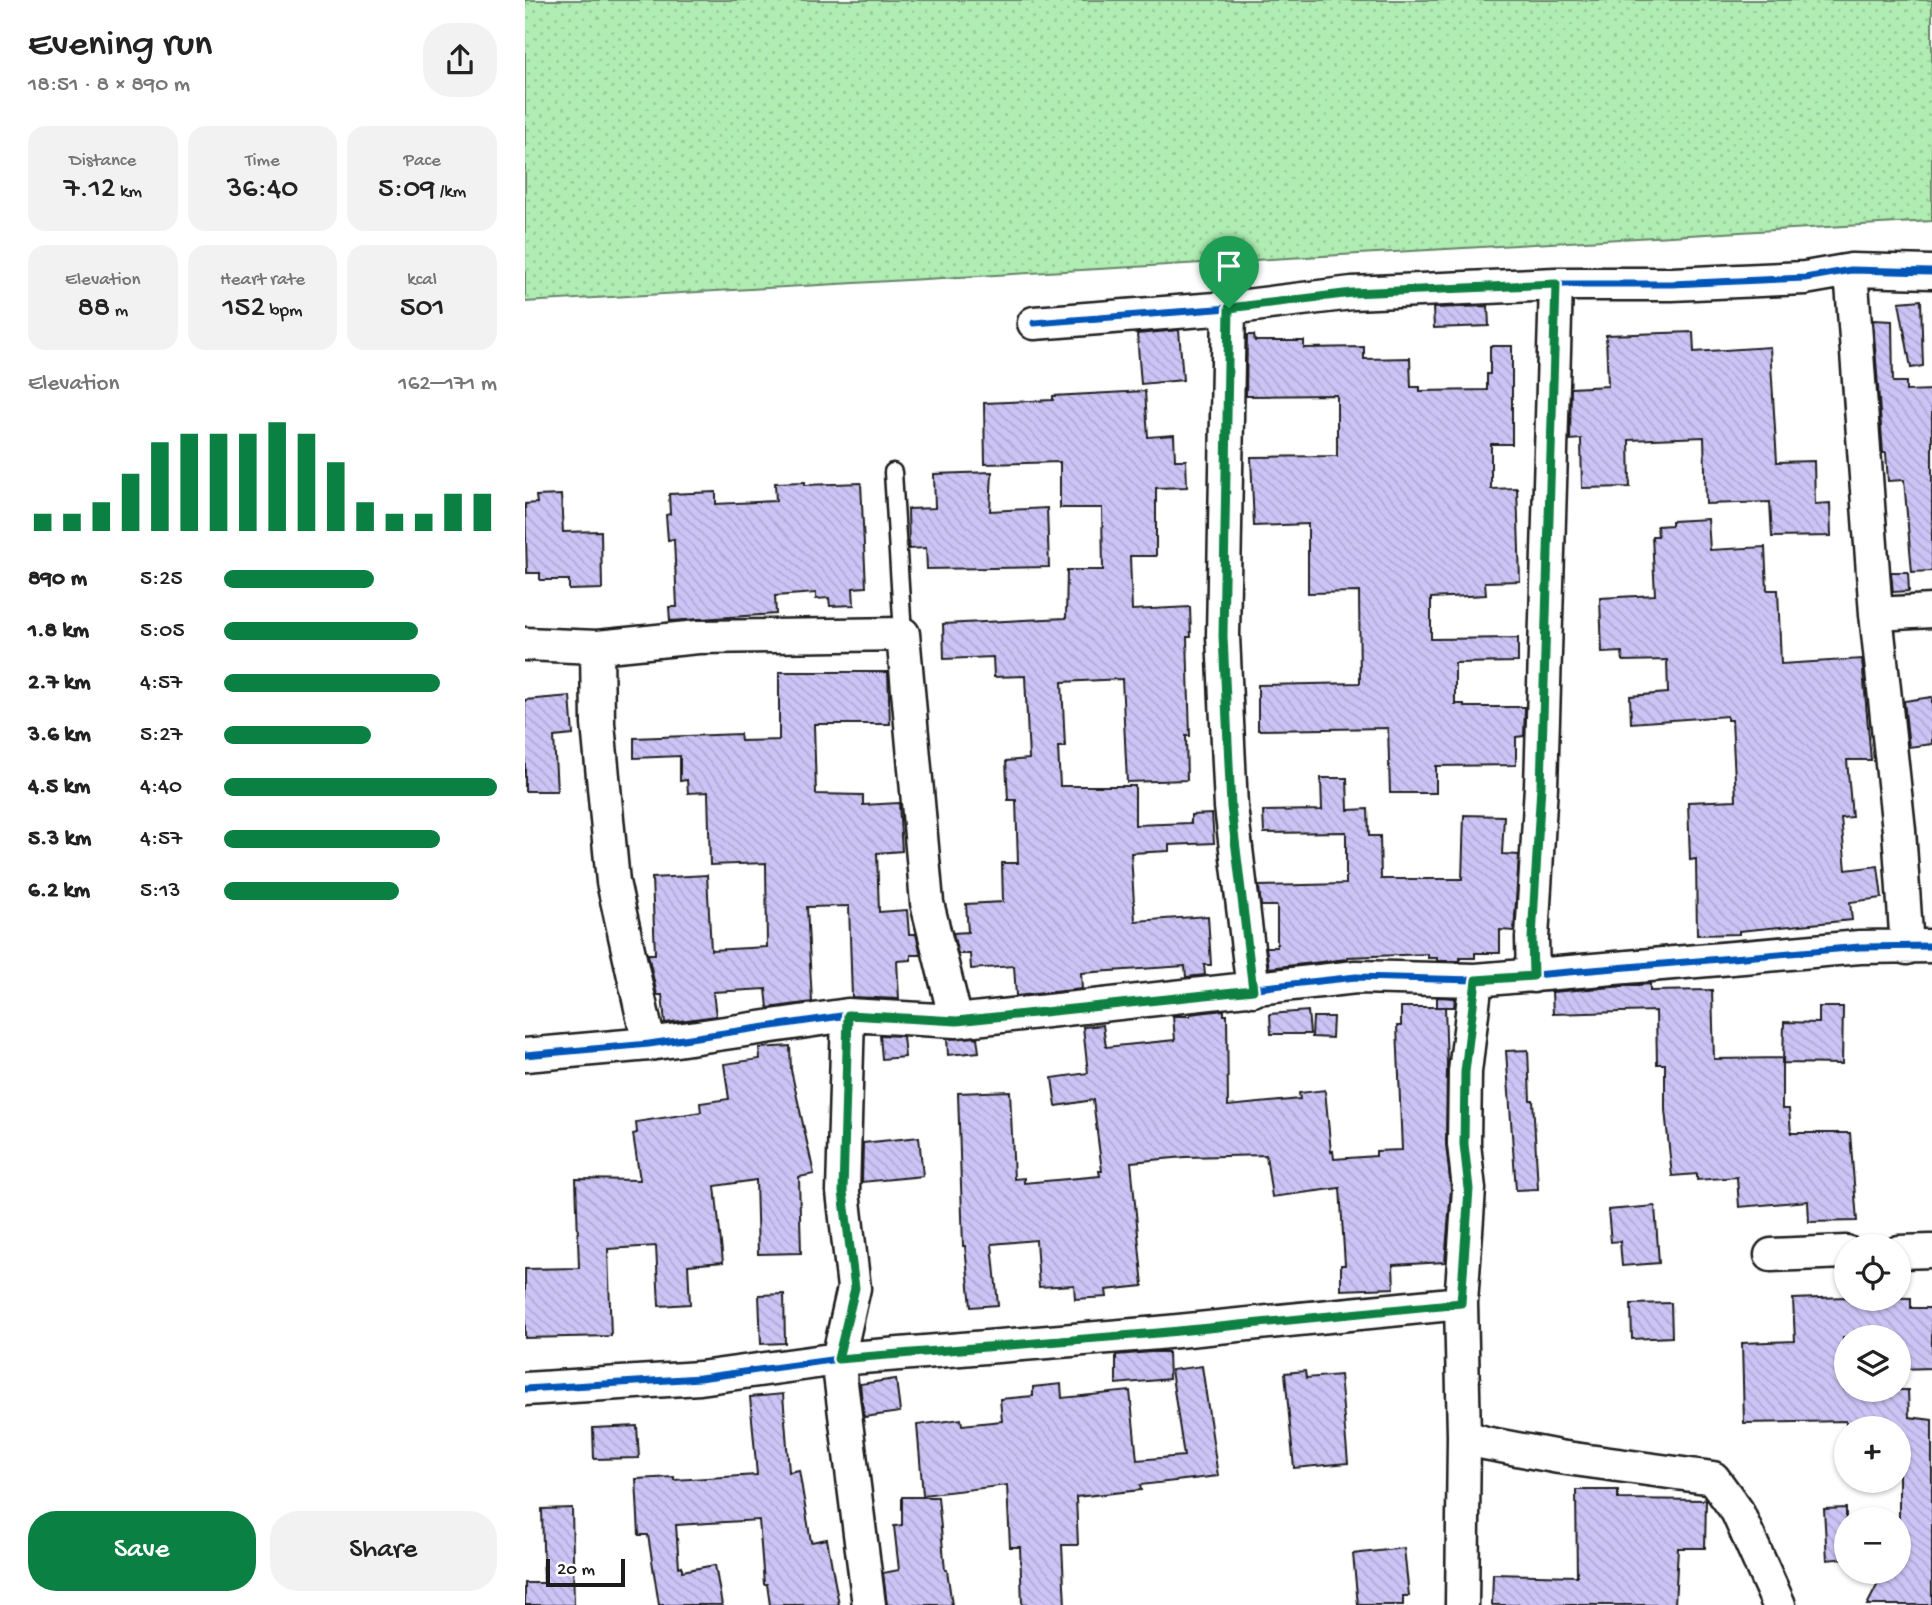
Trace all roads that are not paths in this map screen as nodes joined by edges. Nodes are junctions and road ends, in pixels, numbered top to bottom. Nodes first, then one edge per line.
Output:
1 (1851, 270) junction
2 (1932, 272) edge
3 (1556, 284) junction
4 (1229, 308) junction
5 (1034, 323) dead end
6 (893, 472) dead end
7 (1932, 611) edge
8 (1877, 614) junction
9 (903, 634) junction
10 (525, 644) edge
11 (597, 647) junction
12 (1919, 947) edge
13 (1533, 976) junction
14 (1476, 980) junction
15 (1253, 990) junction
16 (848, 1015) junction
17 (957, 1021) junction
18 (649, 1044) junction
19 (525, 1055) edge
20 (1932, 1251) edge
21 (1834, 1252) edge
22 (1911, 1252) edge
23 (1771, 1255) dead end
24 (1461, 1303) junction
25 (838, 1359) junction
26 (525, 1389) edge
27 (1464, 1436) junction
28 (869, 1605) edge
29 (1462, 1605) edge
30 (1780, 1605) edge

1 - 2 street
1 - 3 street
1 - 8 street
3 - 4 street
3 - 13 street
4 - 5 street
4 - 15 street
6 - 9 lane
7 - 8 street
8 - 12 street
9 - 11 street
9 - 17 street
10 - 11 street
11 - 18 street
12 - 13 street
13 - 14 street
14 - 15 street
14 - 24 street
15 - 17 street
16 - 17 street
16 - 18 street
16 - 25 street
18 - 19 street
20 - 22 street
21 - 23 street
24 - 25 street
24 - 27 street
25 - 26 street
25 - 28 street
27 - 29 street
27 - 30 street

